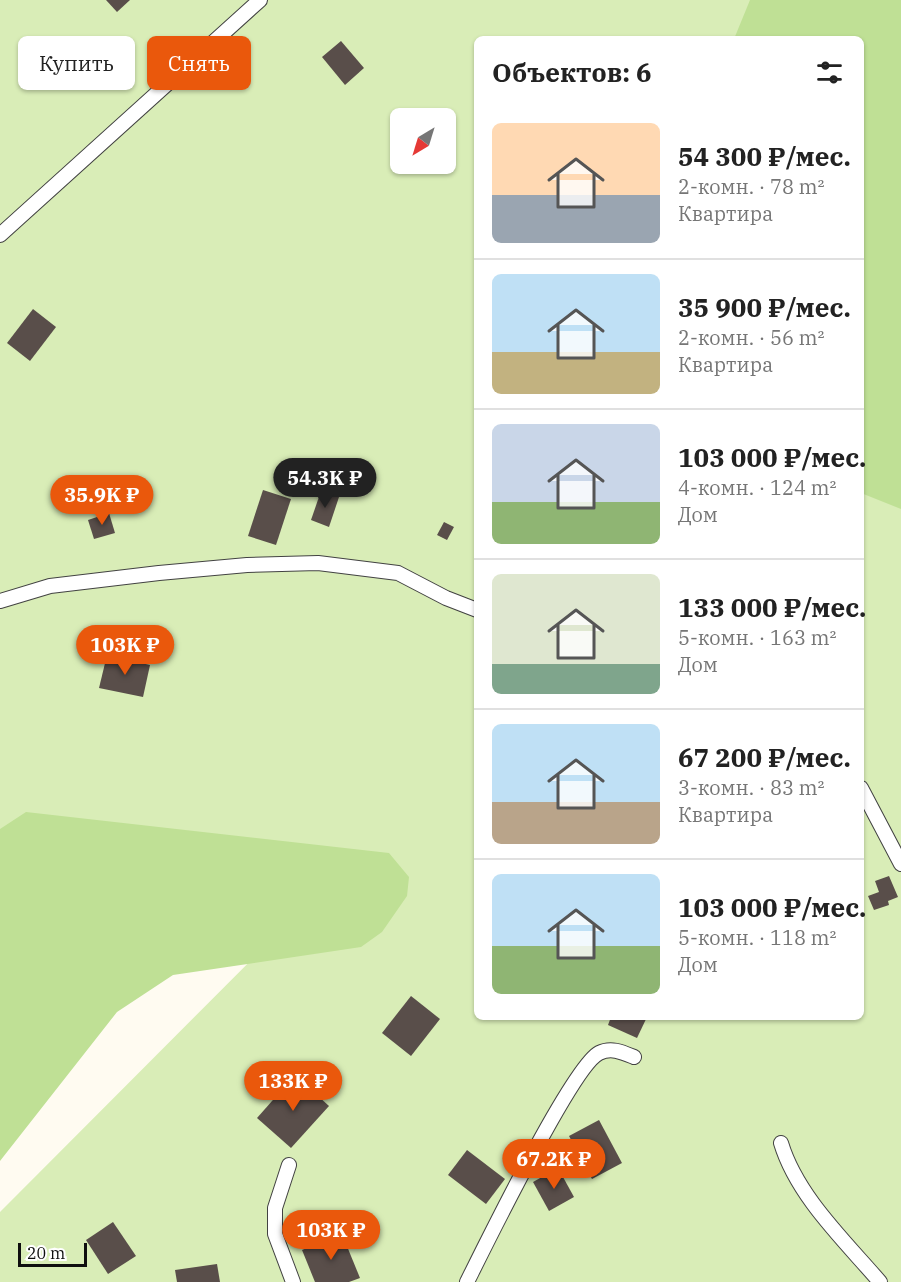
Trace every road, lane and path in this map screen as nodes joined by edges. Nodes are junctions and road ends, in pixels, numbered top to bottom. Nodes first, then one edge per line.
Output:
1 (260, 0) edge
2 (0, 235) edge
3 (0, 601) edge
4 (474, 609) edge
5 (864, 794) edge
6 (901, 864) edge
7 (634, 1057) dead end
8 (781, 1143) dead end
9 (289, 1166) dead end
10 (293, 1282) edge
11 (467, 1282) edge
12 (880, 1282) edge

1 - 2 lane
3 - 4 lane
5 - 6 lane
7 - 11 lane
8 - 12 lane
9 - 10 lane

